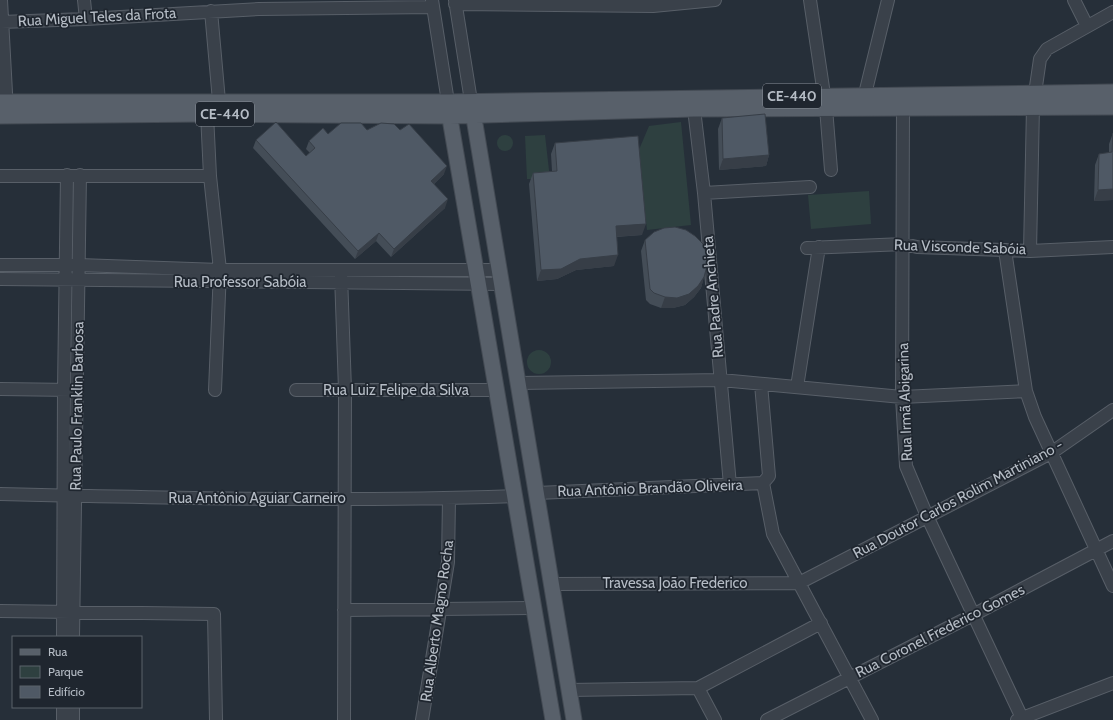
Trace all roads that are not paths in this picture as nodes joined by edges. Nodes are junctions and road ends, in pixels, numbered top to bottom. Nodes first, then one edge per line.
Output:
1 (1, 0) edge
2 (84, 0) edge
3 (715, 0) edge
4 (810, 0) edge
5 (888, 0) edge
6 (1074, 0) edge
7 (455, 2) edge
8 (432, 3) edge
9 (637, 3) edge
10 (258, 5) edge
11 (211, 11) junction
12 (1113, 12) edge
13 (86, 19) junction
14 (1, 22) junction
15 (1087, 26) junction
16 (1035, 92) junction
17 (1113, 92) edge
18 (219, 101) junction
19 (865, 101) junction
20 (825, 102) junction
21 (1034, 107) junction
22 (1113, 107) edge
23 (473, 108) junction
24 (903, 108) junction
25 (3, 109) edge
26 (449, 109) junction
27 (694, 109) junction
28 (207, 114) junction
29 (832, 170) dead end
30 (67, 175) junction
31 (80, 175) junction
32 (0, 176) edge
33 (210, 176) junction
34 (810, 187) dead end
35 (704, 193) junction
36 (904, 244) junction
37 (1113, 247) edge
38 (1005, 250) junction
39 (1030, 251) junction
40 (0, 265) edge
41 (73, 265) junction
42 (220, 270) junction
43 (342, 270) junction
44 (261, 275) junction
45 (479, 277) junction
46 (500, 277) junction
47 (0, 279) edge
48 (73, 280) junction
49 (342, 282) junction
50 (220, 283) junction
51 (721, 380) junction
52 (519, 383) junction
53 (761, 384) junction
54 (797, 388) junction
55 (0, 389) edge
56 (64, 390) junction
57 (215, 390) dead end
58 (296, 390) dead end
59 (345, 390) junction
60 (496, 390) junction
61 (77, 391) junction
62 (1026, 392) junction
63 (902, 397) junction
64 (1113, 410) edge
65 (70, 427) junction
66 (1051, 452) junction
67 (530, 457) junction
68 (508, 460) junction
69 (763, 483) junction
70 (730, 486) junction
71 (537, 493) junction
72 (0, 494) edge
73 (70, 496) junction
74 (514, 496) junction
75 (345, 498) junction
76 (449, 498) junction
77 (927, 516) junction
78 (1113, 541) edge
79 (1096, 549) junction
80 (799, 583) junction
81 (551, 584) junction
82 (1113, 586) edge
83 (532, 608) junction
84 (441, 609) junction
85 (344, 610) junction
86 (0, 611) edge
87 (68, 612) junction
88 (973, 615) junction
89 (821, 623) junction
90 (63, 636) edge
91 (73, 636) edge
92 (850, 678) junction
93 (1113, 683) edge
94 (698, 688) junction
95 (569, 690) junction
96 (63, 708) edge
97 (73, 708) edge
98 (1020, 719) edge
99 (63, 720) edge
100 (73, 720) edge
101 (216, 720) edge
102 (344, 720) edge
103 (422, 720) edge
104 (553, 720) edge
105 (574, 720) edge
106 (715, 720) edge
107 (767, 720) edge
108 (872, 720) edge

1 - 14 street
2 - 13 street
3 - 9 street
4 - 20 street
5 - 19 street
6 - 15 street
7 - 9 street
7 - 23 street
8 - 10 street, Rua Miguel Teles da Frota
8 - 26 street
10 - 11 street, Rua Miguel Teles da Frota
11 - 13 street, Rua Miguel Teles da Frota
11 - 18 street
12 - 15 street
13 - 14 street, Rua Miguel Teles da Frota
14 - 25 street
15 - 16 street
16 - 17 main road, CE-440
16 - 19 main road, CE-440
16 - 21 street
18 - 25 main road, CE-440
18 - 26 main road, CE-440
19 - 20 main road, CE-440
19 - 24 main road, CE-440
20 - 23 main road, CE-440
20 - 27 main road, CE-440
20 - 29 street
21 - 22 main road, CE-440
21 - 24 main road, CE-440
21 - 39 street
23 - 26 main road, CE-440
23 - 27 main road, CE-440
23 - 46 main road
24 - 36 street, Rua Irmã Abigarina
25 - 28 main road, CE-440
26 - 28 main road, CE-440
26 - 45 main road
27 - 35 street, Rua Padre Anchieta
28 - 33 street
30 - 31 street
30 - 32 street
30 - 41 street, Rua Paulo Franklin Barbosa
31 - 33 street
31 - 41 street, Rua Paulo Franklin Barbosa
33 - 42 street
34 - 35 street
35 - 51 street, Rua Padre Anchieta
36 - 38 street, Rua Visconde Sabóia
36 - 54 street, Rua Visconde Sabóia
36 - 63 street, Rua Irmã Abigarina
37 - 39 street, Rua Visconde Sabóia
38 - 39 street, Rua Visconde Sabóia
38 - 62 street
40 - 41 street, Rua Professor Sabóia
41 - 42 street, Rua Professor Sabóia
41 - 48 street, Rua Paulo Franklin Barbosa
42 - 44 street, Rua Professor Sabóia
42 - 50 street
43 - 44 street, Rua Professor Sabóia
43 - 45 street, Rua Professor Sabóia
43 - 49 street
44 - 49 street, Rua Professor Sabóia
44 - 50 street, Rua Professor Sabóia
45 - 46 street
45 - 49 street, Rua Professor Sabóia
45 - 60 main road
46 - 52 main road
47 - 48 street, Rua Professor Sabóia
48 - 50 street, Rua Professor Sabóia
48 - 56 street, Rua Paulo Franklin Barbosa
48 - 61 street, Rua Paulo Franklin Barbosa
49 - 59 street
50 - 57 street
51 - 52 street
51 - 53 street
51 - 70 street, Rua Padre Anchieta
52 - 67 main road
53 - 54 street
53 - 69 street
54 - 63 street
55 - 56 street
56 - 61 street
56 - 65 street, Rua Paulo Franklin Barbosa
58 - 59 street, Rua Luiz Felipe da Silva
59 - 60 street, Rua Luiz Felipe da Silva
59 - 75 street
60 - 68 main road
61 - 65 street, Rua Paulo Franklin Barbosa
62 - 63 street
62 - 66 street
63 - 77 street, Rua Irmã Abigarina
64 - 66 street, Rua Doutor Carlos Rolim Martiniano -
65 - 73 street, Rua Paulo Franklin Barbosa
66 - 77 street, Rua Doutor Carlos Rolim Martiniano -
66 - 79 street
67 - 68 main road
67 - 71 main road
68 - 74 main road
69 - 70 street, Rua Antônio Brandão Oliveira
69 - 80 street
70 - 71 street, Rua Antônio Brandão Oliveira
71 - 81 main road
72 - 73 street, Rua Antônio Aguiar Carneiro
73 - 75 street, Rua Antônio Aguiar Carneiro
73 - 87 street, Rua Paulo Franklin Barbosa
74 - 76 street, Rua Antônio Aguiar Carneiro
74 - 83 main road
75 - 76 street, Rua Antônio Aguiar Carneiro
75 - 85 street
76 - 84 street, Rua Alberto Magno Rocha
77 - 80 street, Rua Doutor Carlos Rolim Martiniano -
77 - 88 street, Rua Irmã Abigarina
78 - 79 street, Rua Coronel Frederico Gomes
79 - 82 street
79 - 88 street, Rua Coronel Frederico Gomes
80 - 81 street, Travessa João Frederico
80 - 89 street
81 - 95 main road
83 - 84 street
83 - 104 main road
84 - 85 street
84 - 103 street, Rua Alberto Magno Rocha
85 - 102 street
86 - 87 street
87 - 90 street, Rua Paulo Franklin Barbosa
87 - 91 street, Rua Paulo Franklin Barbosa
87 - 101 street
88 - 92 street, Rua Coronel Frederico Gomes
88 - 98 street, Rua Irmã Abigarina
89 - 92 street
89 - 94 street
92 - 107 street, Rua Coronel Frederico Gomes
92 - 108 street
93 - 98 street
94 - 95 street
94 - 106 street
95 - 105 main road
96 - 99 street
97 - 100 street

